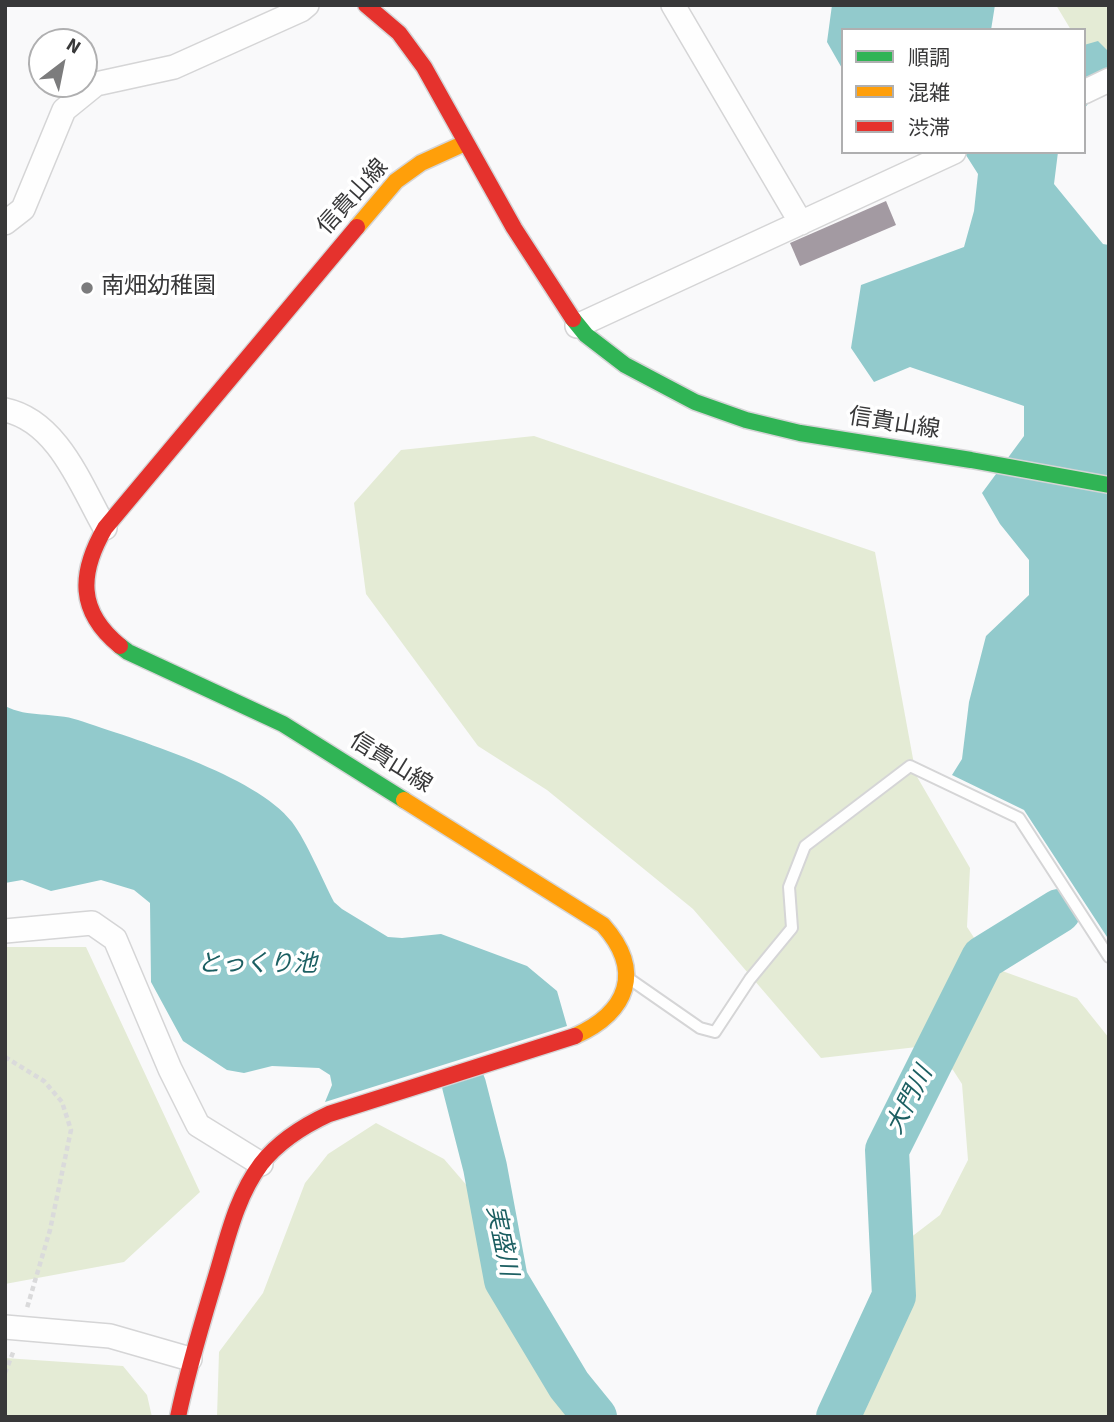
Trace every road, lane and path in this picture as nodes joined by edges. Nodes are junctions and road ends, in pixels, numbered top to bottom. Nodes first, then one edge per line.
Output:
1 (307, 5) edge
2 (673, 5) edge
3 (378, 9) edge
4 (1109, 80) edge
5 (1086, 91) edge
6 (465, 143) junction
7 (950, 154) edge
8 (810, 219) junction
9 (5, 223) edge
10 (577, 326) junction
11 (5, 410) edge
12 (1109, 485) edge
13 (105, 528) junction
14 (5, 931) edge
15 (1109, 957) edge
16 (627, 978) junction
17 (5, 1057) edge
18 (261, 1164) junction
19 (13, 1328) edge
20 (190, 1359) junction
21 (5, 1373) edge
22 (178, 1417) edge

1 - 9 street
2 - 8 street
3 - 6 main road, 信貴山線
4 - 5 street
6 - 10 main road, 信貴山線
6 - 13 main road, 信貴山線
7 - 8 street
8 - 10 street
10 - 12 main road, 信貴山線
11 - 13 street
13 - 16 main road, 信貴山線
14 - 18 street
15 - 16 lane
16 - 18 main road
17 - 19 path
18 - 20 main road
19 - 20 street
19 - 21 path
20 - 22 main road

